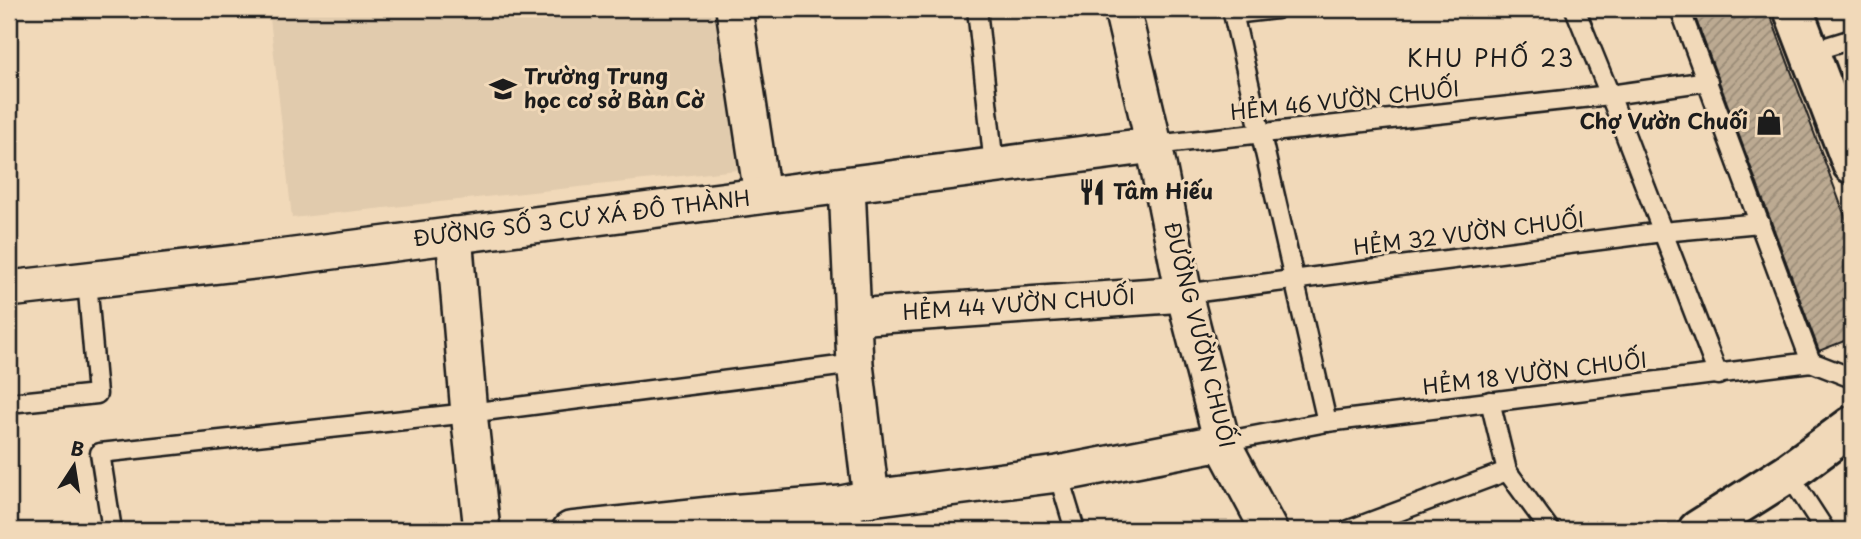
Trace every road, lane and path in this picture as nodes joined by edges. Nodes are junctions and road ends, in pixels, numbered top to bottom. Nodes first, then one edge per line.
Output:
1 (734, 9) edge
2 (977, 9) edge
3 (1122, 9) edge
4 (1276, 9) edge
5 (1575, 9) edge
6 (1680, 9) edge
7 (1793, 9) edge
8 (1232, 11) edge
9 (1852, 39) edge
10 (1810, 52) junction
11 (1708, 81) junction
12 (1610, 95) junction
13 (1262, 133) junction
14 (1154, 145) junction
15 (1852, 164) edge
16 (994, 166) junction
17 (847, 185) junction
18 (762, 195) junction
19 (1760, 223) junction
20 (1662, 232) junction
21 (453, 235) junction
22 (1294, 280) junction
23 (87, 281) junction
24 (9, 289) edge
25 (1184, 294) junction
26 (854, 317) junction
27 (1811, 362) junction
28 (855, 364) junction
29 (1718, 375) junction
30 (1852, 378) edge
31 (1490, 401) junction
32 (9, 403) edge
33 (469, 413) junction
34 (1327, 422) junction
35 (1852, 426) edge
36 (1222, 442) junction
37 (1507, 471) junction
38 (1788, 472) junction
39 (1058, 474) junction
40 (857, 511) edge
41 (734, 522) edge
42 (621, 527) edge
43 (112, 530) edge
44 (482, 530) edge
45 (570, 530) edge
46 (1075, 530) edge
47 (1269, 530) edge
48 (1349, 530) edge
49 (1550, 530) edge
50 (1698, 530) edge
51 (1825, 530) edge

1 - 18 street
2 - 16 lane
3 - 14 street, ĐƯỜNG VƯỜN CHUỐI
4 - 8 lane
5 - 12 lane
6 - 11 lane
7 - 10 main road
8 - 13 lane
9 - 10 lane
10 - 15 main road
11 - 12 lane, HẺM 46 VƯỜN CHUỐI
11 - 19 lane
12 - 13 lane, HẺM 46 VƯỜN CHUỐI
12 - 20 lane
13 - 14 lane, HẺM 46 VƯỜN CHUỐI
13 - 22 lane
14 - 16 street, ÐƯỜNG SỐ 3 CƯ XÁ ĐÔ THÀNH
14 - 25 street, ĐƯỜNG VƯỜN CHUỐI
16 - 17 street, ÐƯỜNG SỐ 3 CƯ XÁ ĐÔ THÀNH
17 - 18 street, ÐƯỜNG SỐ 3 CƯ XÁ ĐÔ THÀNH
17 - 26 street
18 - 21 street, ÐƯỜNG SỐ 3 CƯ XÁ ĐÔ THÀNH
19 - 20 lane, HẺM 32 VƯỜN CHUỐI
19 - 27 lane
20 - 22 lane, HẺM 32 VƯỜN CHUỐI
20 - 29 lane
21 - 23 street, ÐƯỜNG SỐ 3 CƯ XÁ ĐÔ THÀNH
21 - 33 street
22 - 25 lane, HẺM 32 VƯỜN CHUỐI
22 - 34 lane
23 - 24 street, ÐƯỜNG SỐ 3 CƯ XÁ ĐÔ THÀNH
23 - 32 lane
25 - 26 street, HẺM 44 VƯỜN CHUỐI
25 - 36 street, ĐƯỜNG VƯỜN CHUỐI
26 - 28 street
27 - 29 lane, HẺM 18 VƯỜN CHUỐI
27 - 30 lane, HẺM 18 VƯỜN CHUỐI
28 - 33 lane
28 - 40 street
29 - 31 lane, HẺM 18 VƯỜN CHUỐI
31 - 34 lane, HẺM 18 VƯỜN CHUỐI
31 - 37 lane
33 - 43 lane
33 - 44 street
34 - 36 lane, HẺM 18 VƯỜN CHUỐI
35 - 38 main road
36 - 39 street
36 - 47 street, ĐƯỜNG VƯỜN CHUỐI
37 - 48 lane
37 - 49 lane
38 - 50 main road
38 - 51 lane
39 - 40 street
39 - 46 lane
40 - 41 street
41 - 42 street
42 - 45 street

